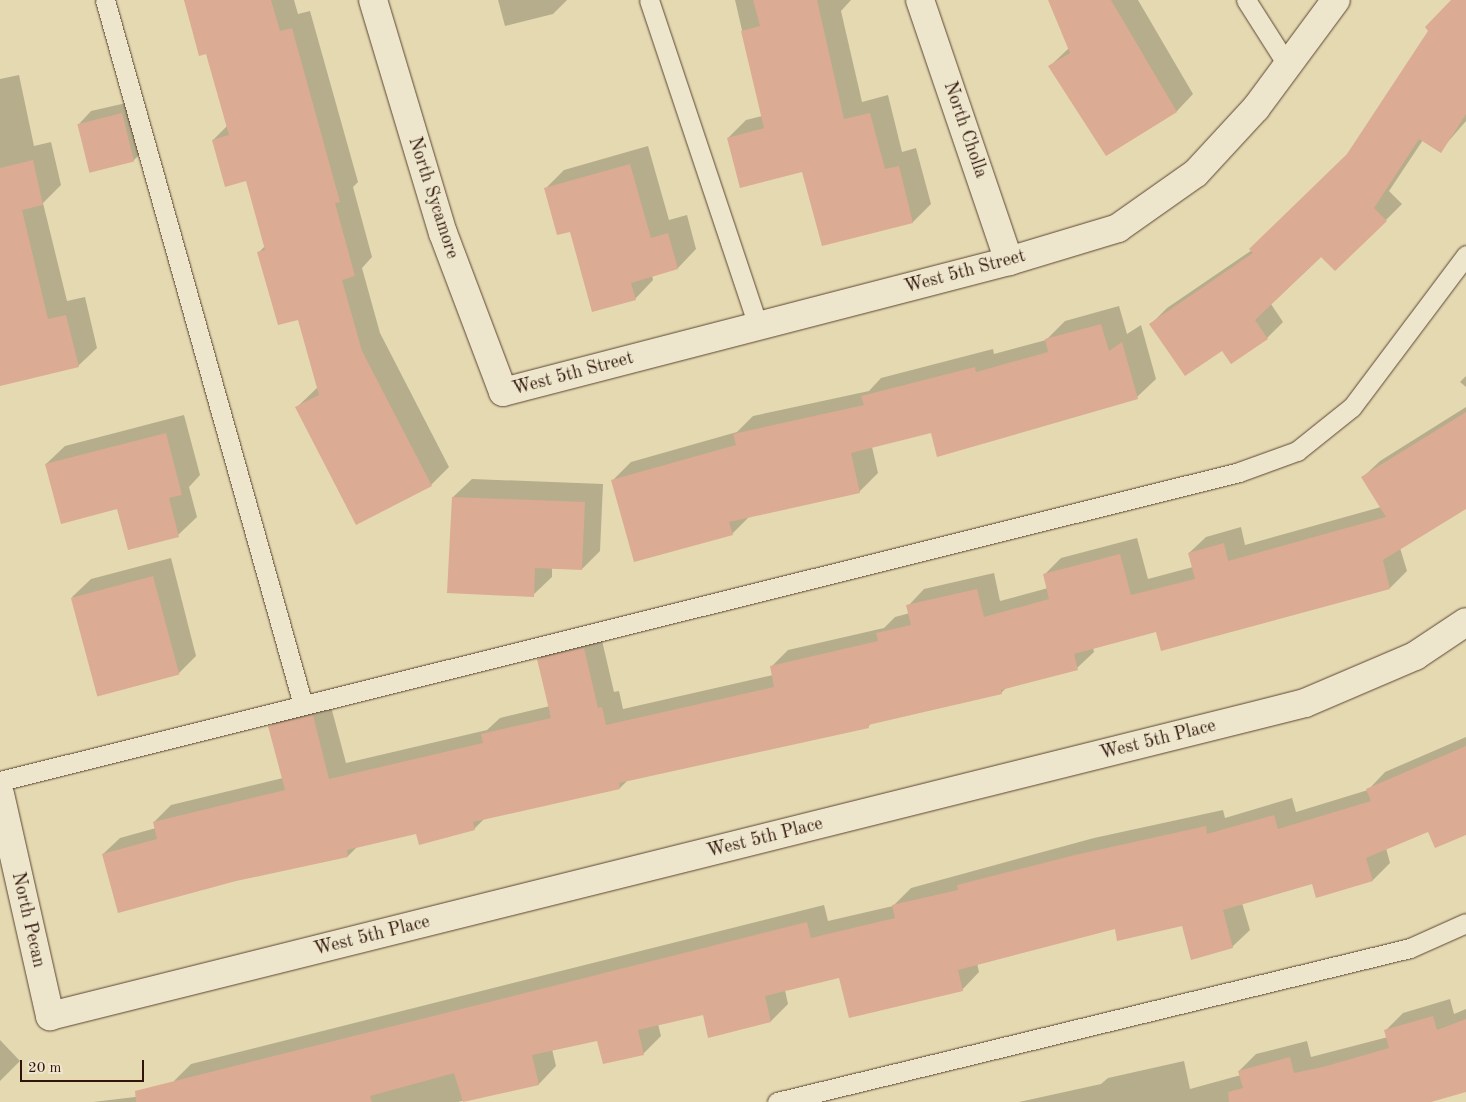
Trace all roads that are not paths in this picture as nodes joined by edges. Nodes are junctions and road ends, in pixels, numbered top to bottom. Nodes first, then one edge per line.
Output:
1 (106, 0) edge
2 (373, 0) edge
3 (649, 0) edge
4 (920, 0) edge
5 (1246, 0) edge
6 (1336, 0) edge
7 (1288, 66) junction
8 (1466, 255) edge
9 (1010, 261) junction
10 (758, 326) junction
11 (503, 392) joint
12 (1466, 622) edge
13 (303, 705) junction
14 (0, 780) edge
15 (0, 794) edge
16 (1466, 923) edge
17 (50, 1016) joint
18 (777, 1102) edge

1 - 13 lane
2 - 11 street, North Sycamore
3 - 10 lane
4 - 9 street, North Cholla
5 - 7 lane
6 - 7 street, West 5th Street
7 - 9 street, West 5th Street
8 - 13 lane
9 - 10 street, West 5th Street
10 - 11 street, West 5th Street
12 - 17 street, West 5th Place
13 - 14 lane
15 - 17 street, North Pecan
16 - 18 lane

